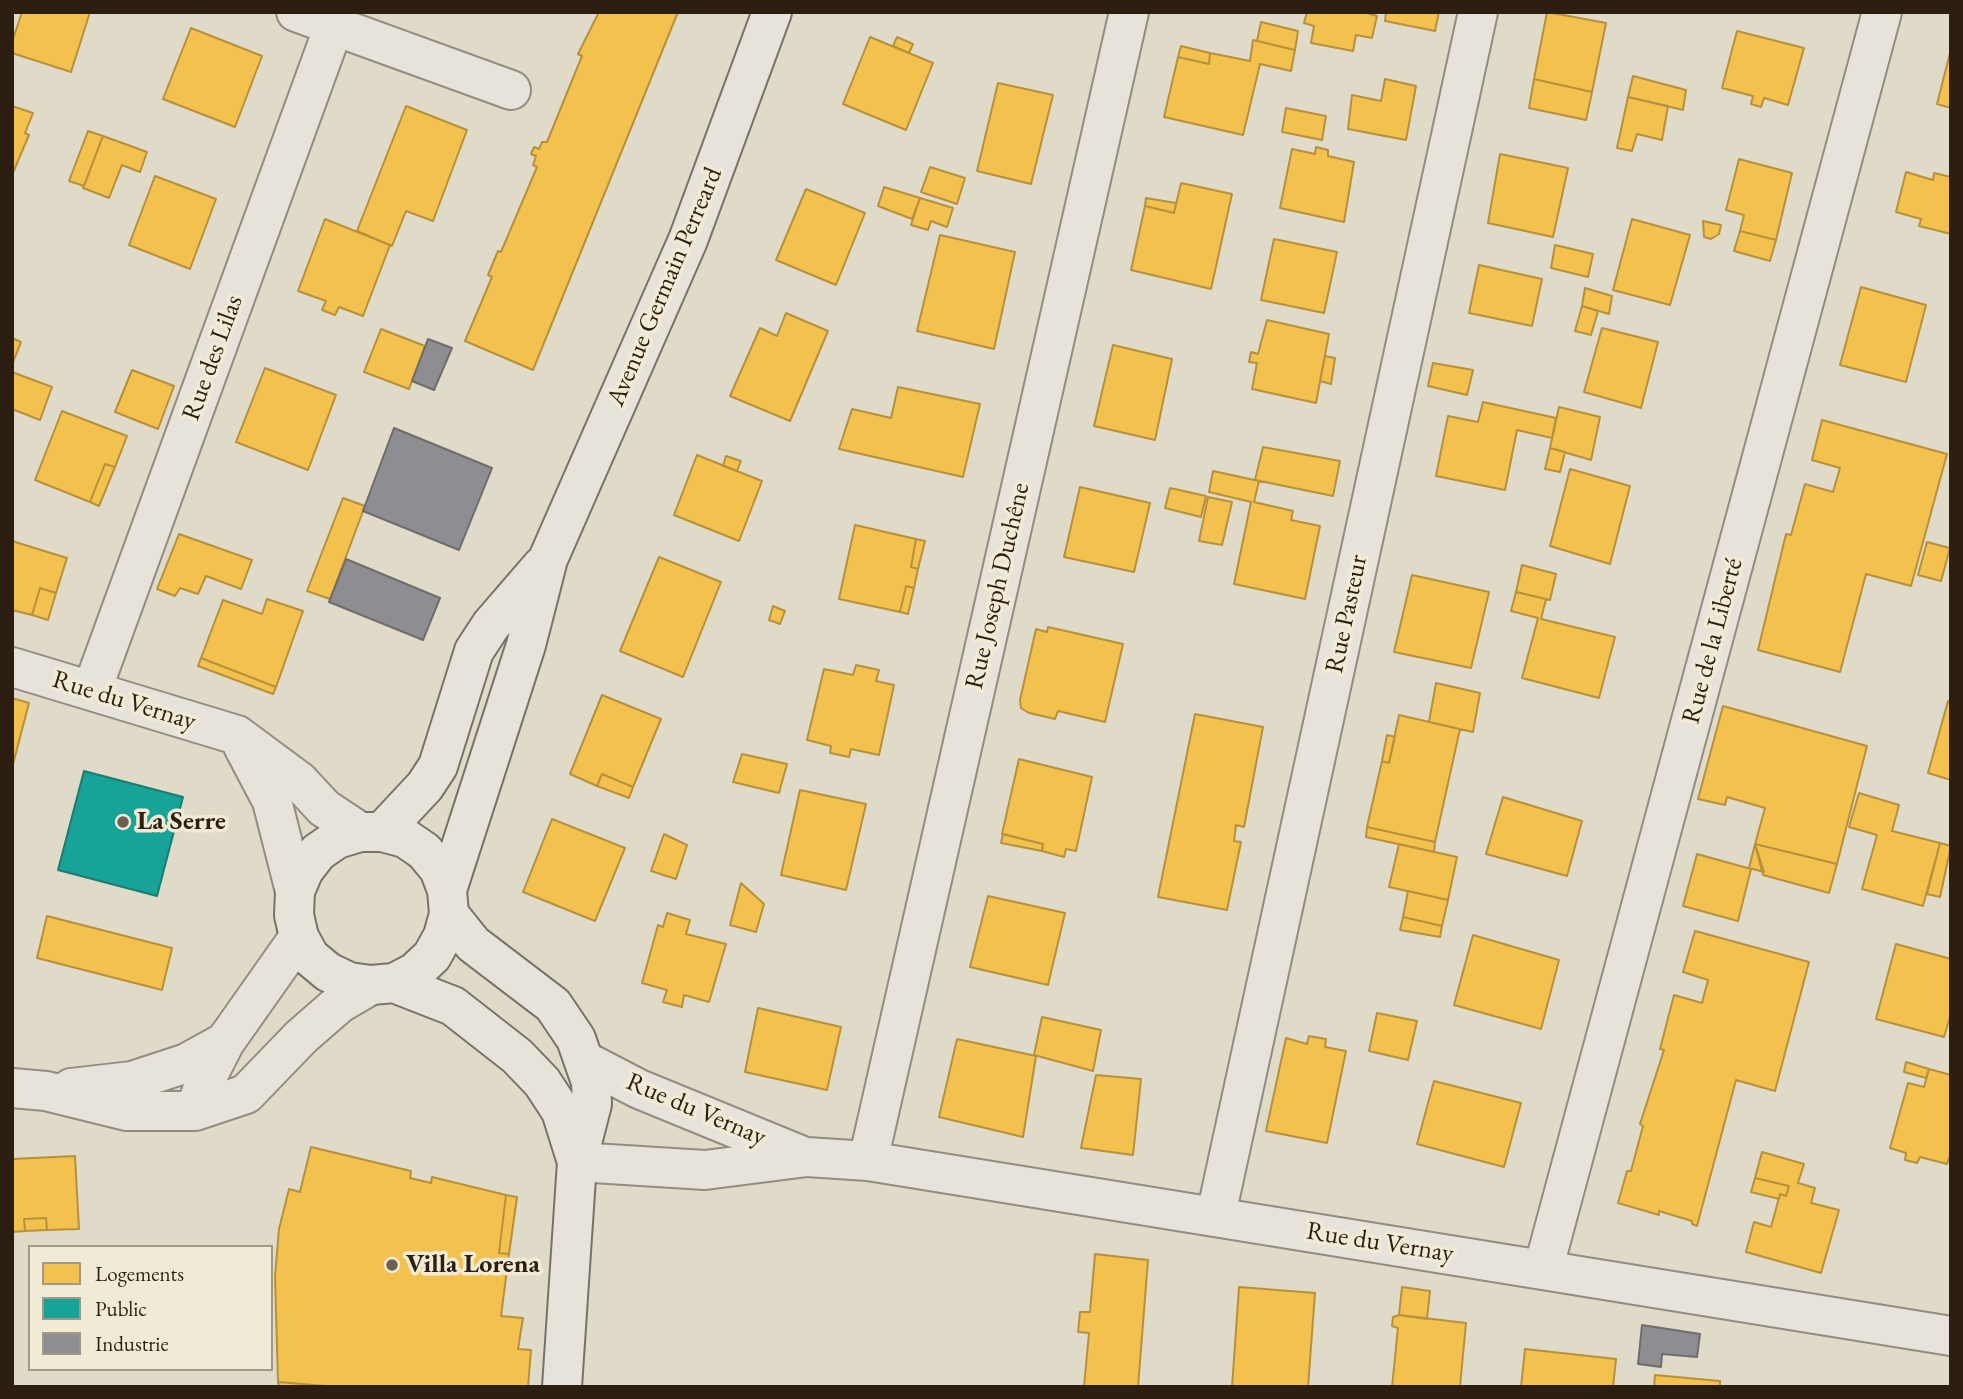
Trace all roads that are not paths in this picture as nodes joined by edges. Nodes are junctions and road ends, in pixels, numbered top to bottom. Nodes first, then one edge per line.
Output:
1 (296, 12) edge
2 (772, 12) edge
3 (1129, 12) edge
4 (1478, 12) edge
5 (1882, 12) edge
6 (334, 26) junction
7 (511, 90) dead end
8 (548, 559) junction
9 (12, 667) edge
10 (92, 690) junction
11 (236, 735) junction
12 (371, 832) junction
13 (295, 891) junction
14 (448, 902) junction
15 (299, 937) junction
16 (383, 984) junction
17 (225, 1042) junction
18 (585, 1061) junction
19 (29, 1089) edge
20 (195, 1111) junction
21 (807, 1157) junction
22 (867, 1161) junction
23 (577, 1162) junction
24 (1216, 1215) junction
25 (1543, 1270) junction
26 (1950, 1333) edge
27 (562, 1387) edge

1 - 6 street
2 - 8 street, Avenue Germain Perreard
3 - 22 street, Rue Joseph Duchêne
4 - 24 street, Rue Pasteur
5 - 25 street, Rue de la Liberté
6 - 7 street
6 - 10 street, Rue des Lilas
8 - 12 street, Avenue Germain Perreard
8 - 14 street, Avenue Germain Perreard
9 - 10 street, Rue du Vernay
10 - 11 street, Rue du Vernay
11 - 12 street, Rue du Vernay
11 - 13 street
12 - 13 street
12 - 14 street
13 - 15 street
14 - 16 street
14 - 18 street
15 - 16 street
15 - 17 street
16 - 20 street
16 - 23 street
17 - 19 street
17 - 20 street
18 - 21 street, Rue du Vernay
18 - 23 street
19 - 20 street
21 - 22 street, Rue du Vernay
21 - 23 street, Rue du Vernay
22 - 24 street, Rue du Vernay
23 - 27 street
24 - 25 street, Rue du Vernay
25 - 26 street, Rue du Vernay

